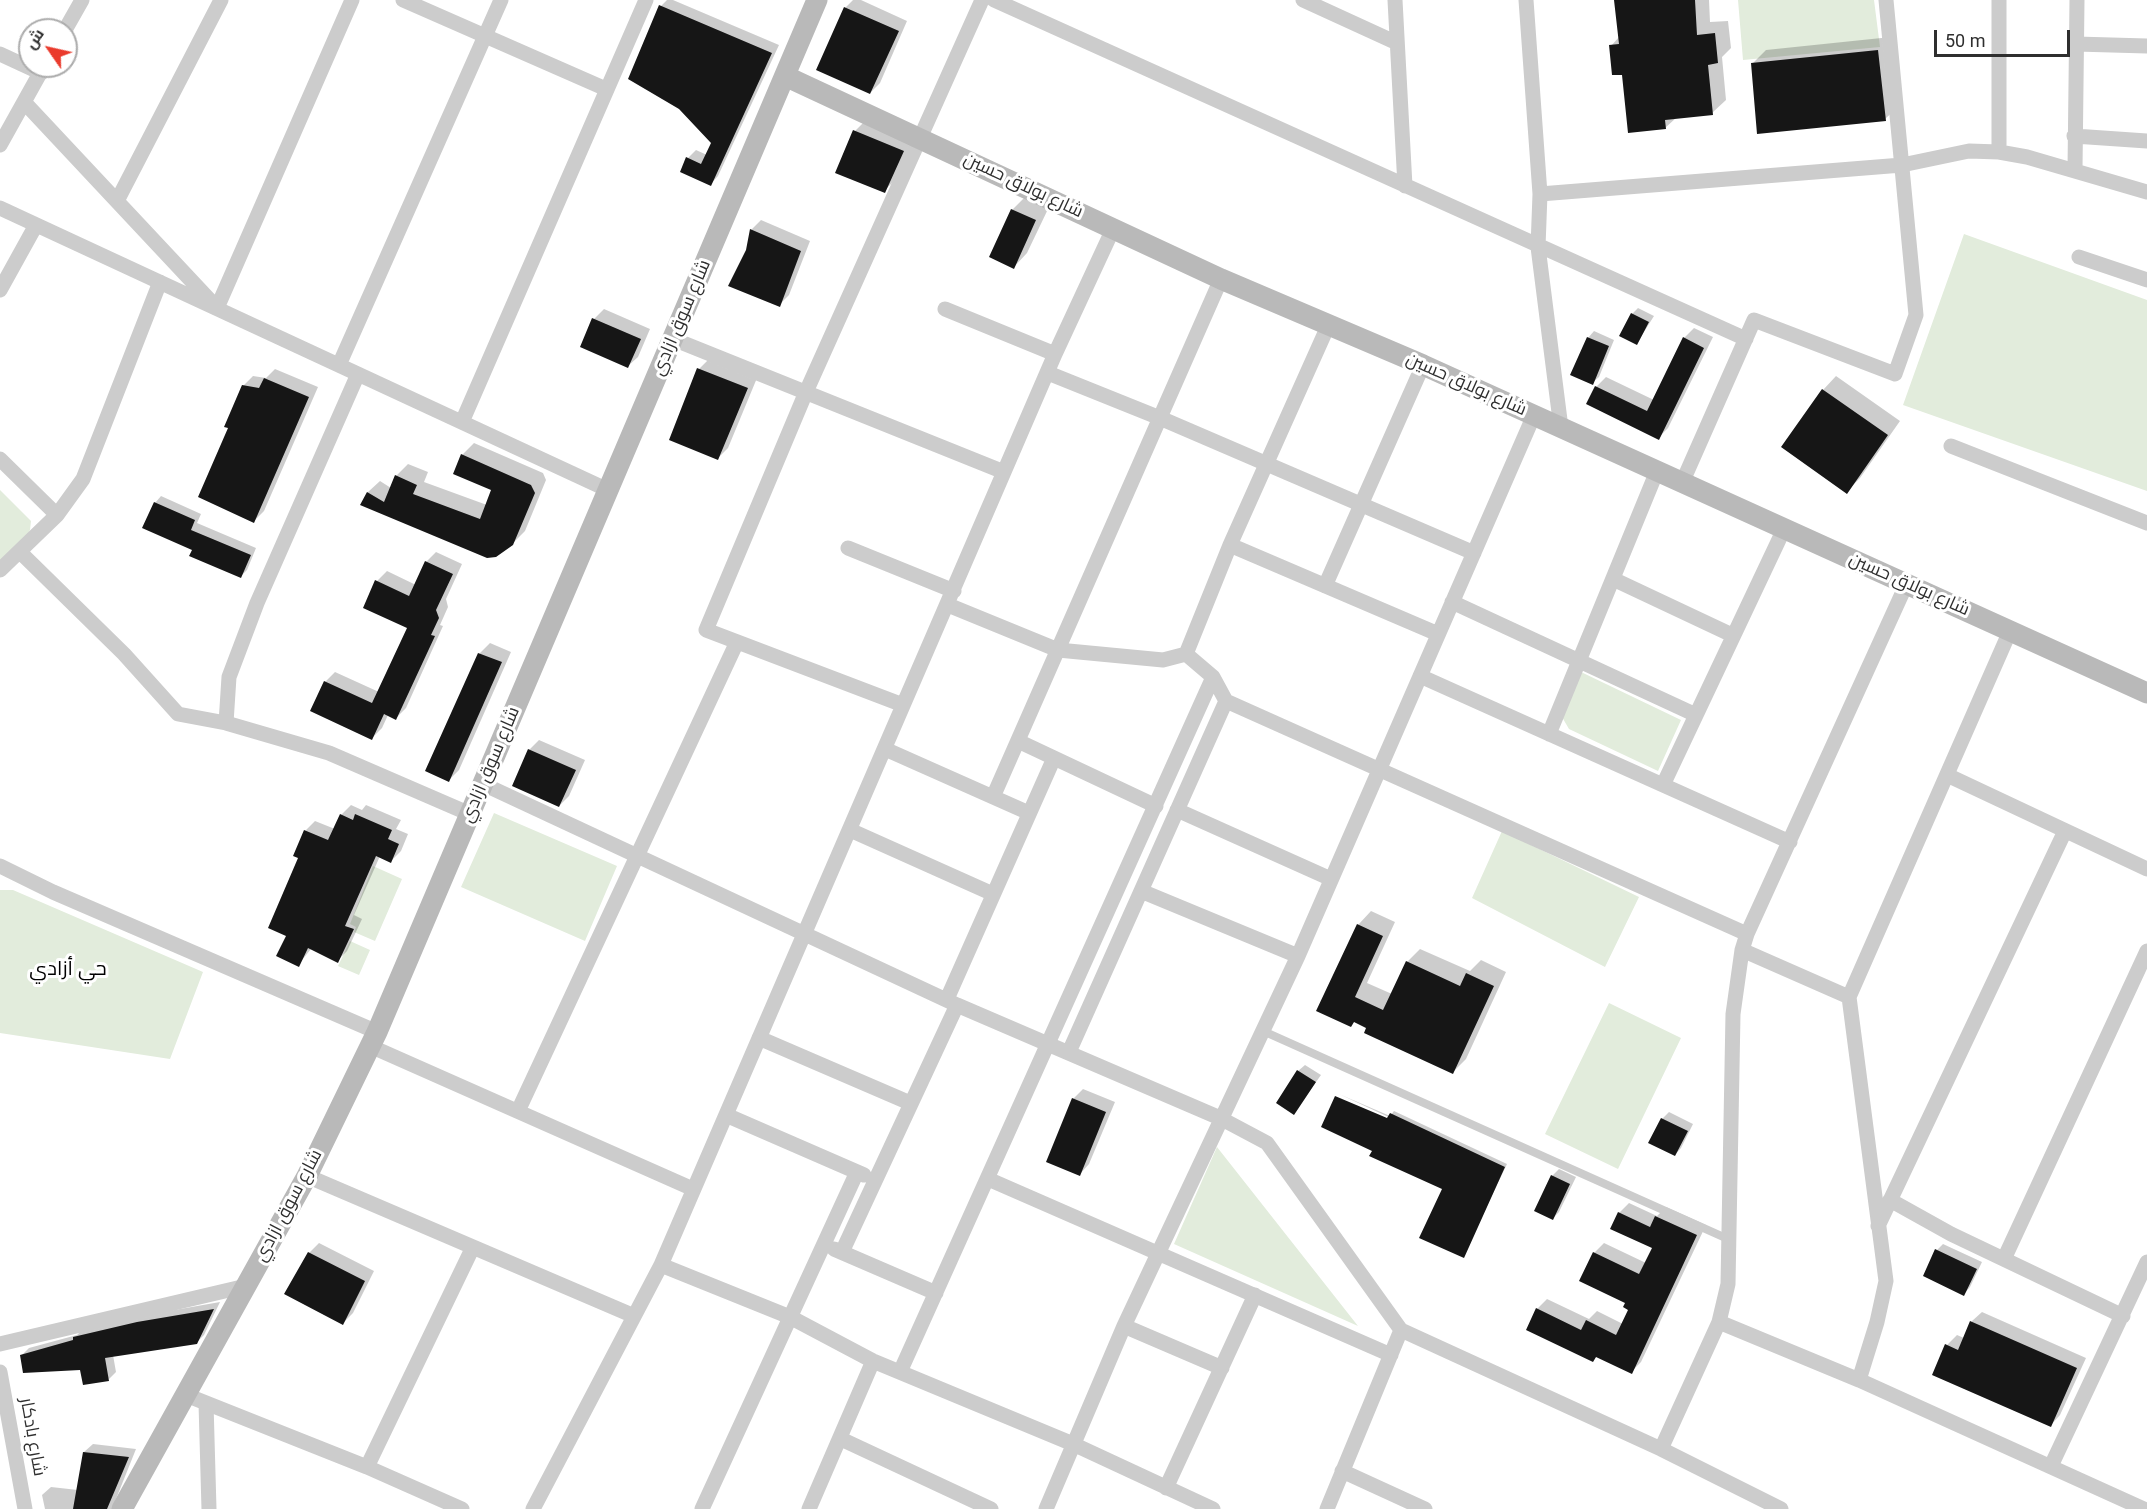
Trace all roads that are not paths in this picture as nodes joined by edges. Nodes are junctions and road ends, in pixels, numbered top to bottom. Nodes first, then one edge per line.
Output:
1 (82, 0) edge
2 (221, 0) edge
3 (352, 0) edge
4 (403, 0) edge
5 (501, 0) edge
6 (646, 0) edge
7 (817, 0) edge
8 (982, 0) edge
9 (994, 0) edge
10 (1303, 0) edge
11 (1395, 0) edge
12 (1526, 0) edge
13 (1886, 0) edge
14 (1999, 0) edge
15 (2077, 0) edge
16 (72, 18) edge
17 (485, 36) junction
18 (1397, 43) junction
19 (2076, 44) junction
20 (2147, 46) edge
21 (0, 54) edge
22 (18, 60) edge
23 (785, 76) junction
24 (38, 78) edge
25 (606, 89) junction
26 (24, 102) junction
27 (2074, 136) junction
28 (920, 138) junction
29 (2147, 141) edge
30 (0, 145) edge
31 (1999, 152) junction
32 (1902, 165) junction
33 (2075, 169) junction
34 (1405, 186) junction
35 (2147, 192) edge
36 (1540, 194) junction
37 (117, 201) junction
38 (0, 208) edge
39 (36, 225) junction
40 (1113, 229) junction
41 (1538, 247) junction
42 (2079, 257) dead end
43 (1221, 279) junction
44 (2147, 280) edge
45 (160, 282) junction
46 (0, 290) edge
47 (217, 309) junction
48 (945, 309) dead end
49 (1328, 327) junction
50 (673, 339) junction
51 (1746, 339) junction
52 (1055, 354) junction
53 (339, 365) junction
54 (1423, 365) junction
55 (1048, 373) junction
56 (358, 374) junction
57 (806, 392) junction
58 (1534, 415) junction
59 (1160, 418) junction
60 (462, 422) junction
61 (1561, 428) junction
62 (1951, 447) dead end
63 (0, 459) edge
64 (1266, 464) junction
65 (1657, 471) junction
66 (1004, 472) junction
67 (1682, 483) junction
68 (608, 490) junction
69 (1362, 506) junction
70 (57, 515) junction
71 (2147, 523) edge
72 (1784, 528) junction
73 (1230, 545) junction
74 (848, 548) dead end
75 (20, 552) junction
76 (1474, 553) junction
77 (0, 570) edge
78 (1613, 579) junction
79 (1906, 585) junction
80 (1325, 586) junction
81 (951, 598) junction
82 (1452, 602) junction
83 (2010, 631) junction
84 (1438, 634) junction
85 (1732, 635) junction
86 (736, 644) junction
87 (1058, 651) junction
88 (1186, 654) junction
89 (1580, 659) junction
90 (1420, 676) junction
91 (1213, 677) junction
92 (2147, 693) edge
93 (1226, 701) junction
94 (903, 705) junction
95 (1696, 715) junction
96 (226, 723) junction
97 (1549, 734) junction
98 (1018, 741) junction
99 (885, 749) junction
100 (1054, 758) junction
101 (1380, 768) junction
102 (1947, 775) junction
103 (483, 784) junction
104 (1663, 785) junction
105 (993, 797) junction
106 (1156, 806) junction
107 (1177, 810) junction
108 (1029, 813) junction
109 (470, 814) junction
110 (850, 830) junction
111 (2064, 831) junction
112 (1790, 842) junction
113 (638, 856) junction
114 (1, 867) edge
115 (2147, 869) edge
116 (1331, 879) junction
117 (1141, 891) junction
118 (993, 894) junction
119 (806, 933) junction
120 (1748, 934) junction
121 (1742, 950) junction
122 (2147, 951) edge
123 (1298, 956) junction
124 (1849, 997) junction
125 (952, 1002) junction
126 (1263, 1031) junction
127 (759, 1038) junction
128 (374, 1039) junction
129 (1049, 1043) junction
130 (1069, 1052) junction
131 (910, 1103) junction
132 (518, 1111) junction
133 (726, 1115) junction
134 (1220, 1118) junction
135 (857, 1172) junction
136 (307, 1176) junction
137 (988, 1179) junction
138 (875, 1180) junction
139 (693, 1189) junction
140 (1890, 1200) junction
141 (1878, 1226) junction
142 (1728, 1239) junction
143 (824, 1244) junction
144 (472, 1249) junction
145 (842, 1252) junction
146 (1157, 1254) junction
147 (2004, 1259) junction
148 (2147, 1262) edge
149 (661, 1265) junction
150 (246, 1286) junction
151 (936, 1293) junction
152 (1255, 1295) junction
153 (634, 1316) junction
154 (2123, 1316) junction
155 (790, 1317) junction
156 (1719, 1322) junction
157 (1124, 1326) junction
158 (1401, 1330) junction
159 (0, 1344) edge
160 (1391, 1355) junction
161 (873, 1361) junction
162 (1222, 1368) junction
163 (0, 1372) edge
164 (900, 1372) junction
165 (1859, 1380) junction
166 (186, 1395) junction
167 (206, 1403) junction
168 (841, 1440) junction
169 (1073, 1444) junction
170 (1661, 1449) junction
171 (2051, 1466) junction
172 (367, 1467) junction
173 (1342, 1471) junction
174 (1166, 1488) junction
175 (539, 1507) edge
176 (1772, 1507) edge
177 (25, 1509) edge
178 (122, 1509) edge
179 (209, 1509) edge
180 (462, 1509) edge
181 (702, 1509) edge
182 (809, 1509) edge
183 (991, 1509) edge
184 (1046, 1509) edge
185 (1213, 1509) edge
186 (1327, 1509) edge
187 (1425, 1509) edge
188 (2144, 1509) edge

1 - 16 street
2 - 37 street
3 - 47 street
4 - 17 street
5 - 17 street
6 - 25 street
7 - 23 street, شارع سوق ازادي
8 - 28 street
9 - 34 street
10 - 18 street
11 - 18 street
12 - 36 street
13 - 32 street
14 - 31 street
15 - 19 street
17 - 25 street
17 - 53 street
18 - 34 street
19 - 20 street
19 - 27 street
21 - 22 street
23 - 28 street, شارع بولاق حسين
23 - 50 street, شارع سوق ازادي
24 - 26 street
25 - 60 street
26 - 30 street
26 - 37 street
27 - 29 street
27 - 33 street
28 - 40 street, شارع بولاق حسين
28 - 57 street
31 - 32 street
31 - 33 street
32 - 36 street
32 - 51 street
33 - 35 street
34 - 41 street
36 - 41 street
37 - 47 street
38 - 39 street
39 - 45 street
39 - 46 street
40 - 43 street, شارع بولاق حسين
40 - 52 street
41 - 51 street
41 - 61 street
42 - 44 street
43 - 49 street, شارع بولاق حسين
43 - 59 street
45 - 47 street
45 - 70 street
47 - 53 street
48 - 52 street
49 - 54 street, شارع بولاق حسين
49 - 64 street
50 - 57 street
50 - 68 street, شارع سوق ازادي
51 - 67 street
52 - 55 street
53 - 56 street
54 - 58 street, شارع بولاق حسين
54 - 69 street
55 - 59 street
55 - 66 street
56 - 60 street
56 - 96 street
57 - 66 street
57 - 86 street
58 - 61 street, شارع بولاق حسين
58 - 76 street
59 - 64 street
59 - 87 street
60 - 68 street
61 - 65 street, شارع بولاق حسين
62 - 71 street
63 - 70 street
64 - 69 street
64 - 73 street
65 - 67 street, شارع بولاق حسين
65 - 78 street
66 - 81 street
67 - 72 street, شارع بولاق حسين
68 - 103 street, شارع سوق ازادي
69 - 76 street
69 - 80 street
70 - 75 street
72 - 79 street, شارع بولاق حسين
72 - 85 street
73 - 80 street
73 - 88 street
74 - 81 street
75 - 77 street
75 - 96 street
76 - 82 street
78 - 85 street
78 - 89 street
79 - 83 street, شارع بولاق حسين
79 - 112 street
80 - 84 street
81 - 87 street
81 - 94 street
82 - 84 street
82 - 89 street
83 - 92 street, شارع بولاق حسين
83 - 102 street
84 - 90 street
85 - 95 street
86 - 94 street
86 - 113 street
87 - 88 street
87 - 98 street
88 - 91 street
89 - 95 street
89 - 97 street
90 - 97 street
90 - 101 street
91 - 93 street
91 - 106 street
93 - 101 street
93 - 107 street
94 - 99 street
95 - 104 street
96 - 109 street
97 - 104 street
98 - 100 street
98 - 105 street
99 - 105 street
99 - 110 street
100 - 106 street
100 - 108 street
101 - 116 street
101 - 120 street
102 - 111 street
102 - 124 street
103 - 109 street, شارع سوق ازادي
103 - 113 street
104 - 112 street
105 - 108 street
106 - 129 street
107 - 116 street
107 - 117 street
108 - 118 street
109 - 128 street, شارع سوق ازادي
110 - 118 street
110 - 119 street
111 - 115 street
111 - 140 street
112 - 120 street
113 - 119 street
113 - 132 street
114 - 128 street
116 - 123 street
117 - 123 street
117 - 130 street
118 - 125 street
119 - 125 street
119 - 127 street
120 - 121 street
121 - 124 street
121 - 142 street
122 - 147 street
123 - 126 street
124 - 141 street
125 - 129 street
125 - 131 street
126 - 134 street
126 - 142 lane
127 - 131 street
127 - 133 street
128 - 132 street
128 - 136 street, شارع سوق ازادي
129 - 130 street
129 - 137 street
130 - 134 street
131 - 138 street
132 - 139 street
133 - 135 street
133 - 139 street
134 - 146 street
134 - 158 street
135 - 138 street
135 - 143 street
136 - 144 street
136 - 150 street, شارع سوق ازادي
137 - 146 street
137 - 151 street
138 - 145 street
139 - 149 street
140 - 141 street
140 - 147 street
141 - 165 street
142 - 156 street
143 - 145 street
143 - 155 street
144 - 153 street
144 - 172 street
145 - 151 street
146 - 152 street
146 - 157 street
147 - 154 street
148 - 154 street
149 - 153 street
149 - 155 street
150 - 159 street
150 - 166 street, شارع سوق ازادي
151 - 164 street
152 - 160 street
152 - 162 street
153 - 175 street
154 - 171 street
155 - 161 street
155 - 181 street
156 - 165 street
156 - 170 street
157 - 162 street
157 - 169 street
158 - 160 street
158 - 170 street
160 - 173 street
161 - 164 street
161 - 168 street
162 - 174 street
163 - 177 street, شارع بادكار
164 - 169 street
165 - 171 street
166 - 167 street
166 - 178 street, شارع سوق ازادي
167 - 172 street
167 - 179 street
168 - 182 street
168 - 183 street
169 - 174 street
169 - 184 street
170 - 176 street
171 - 188 street
172 - 180 street
173 - 186 street
173 - 187 street
174 - 185 street

